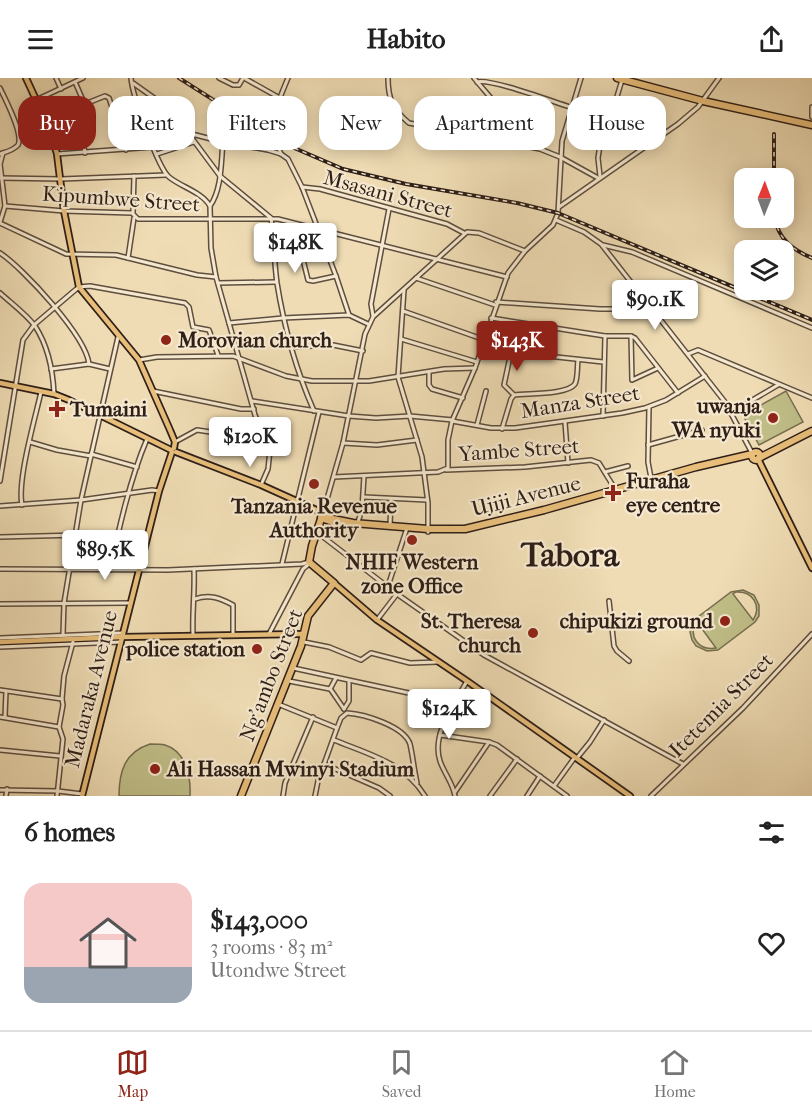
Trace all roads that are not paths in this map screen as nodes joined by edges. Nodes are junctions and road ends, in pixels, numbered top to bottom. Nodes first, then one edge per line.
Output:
1 (26, 78) edge
2 (56, 78) edge
3 (72, 78) edge
4 (83, 78) edge
5 (219, 78) edge
6 (243, 78) edge
7 (288, 78) edge
8 (388, 78) edge
9 (474, 78) edge
10 (581, 78) edge
11 (719, 78) edge
12 (620, 79) edge
13 (131, 80) edge
14 (477, 82) junction
15 (74, 83) junction
16 (0, 88) edge
17 (61, 88) junction
18 (34, 96) edge
19 (44, 96) edge
20 (80, 96) edge
21 (134, 96) edge
22 (152, 96) edge
23 (277, 96) edge
24 (279, 96) edge
25 (488, 96) edge
26 (575, 96) edge
27 (616, 96) edge
28 (703, 101) junction
29 (567, 105) edge
30 (812, 107) edge
31 (812, 117) edge
32 (567, 122) edge
33 (414, 124) edge
34 (812, 125) edge
35 (666, 132) edge
36 (195, 143) edge
37 (56, 150) edge
38 (84, 150) edge
39 (126, 150) edge
40 (155, 150) edge
41 (169, 150) edge
42 (222, 150) edge
43 (262, 150) edge
44 (279, 150) edge
45 (542, 150) edge
46 (599, 150) edge
47 (638, 150) edge
48 (2, 153) edge
49 (85, 153) junction
50 (57, 154) junction
51 (157, 154) junction
52 (281, 154) junction
53 (560, 157) junction
54 (166, 175) junction
55 (134, 176) junction
56 (220, 176) junction
57 (599, 177) junction
58 (1, 178) edge
59 (61, 179) junction
60 (302, 187) junction
61 (312, 188) junction
62 (305, 193) junction
63 (0, 202) edge
64 (5, 204) junction
65 (210, 206) junction
66 (559, 207) junction
67 (389, 209) junction
68 (64, 212) junction
69 (134, 215) junction
70 (271, 218) junction
71 (211, 220) junction
72 (556, 220) junction
73 (0, 223) edge
74 (305, 226) junction
75 (317, 229) junction
76 (464, 233) junction
77 (382, 244) junction
78 (601, 244) junction
79 (525, 250) junction
80 (0, 253) edge
81 (72, 254) junction
82 (128, 258) junction
83 (435, 259) junction
84 (336, 276) junction
85 (216, 277) junction
86 (507, 277) junction
87 (416, 278) junction
88 (277, 282) junction
89 (218, 283) junction
90 (79, 287) junction
91 (404, 290) junction
92 (0, 293) edge
93 (496, 304) junction
94 (648, 307) junction
95 (55, 308) junction
96 (403, 311) junction
97 (349, 315) junction
98 (373, 317) junction
99 (283, 318) junction
100 (492, 318) junction
101 (229, 323) junction
102 (369, 324) junction
103 (34, 325) junction
104 (812, 328) edge
105 (604, 336) junction
106 (631, 336) junction
107 (118, 337) junction
108 (401, 339) junction
109 (485, 340) junction
110 (291, 347) junction
111 (482, 349) junction
112 (363, 351) junction
113 (512, 352) junction
114 (688, 354) junction
115 (218, 356) junction
116 (238, 357) junction
117 (139, 360) junction
118 (578, 360) junction
119 (477, 362) junction
120 (603, 362) junction
121 (88, 364) junction
122 (475, 368) junction
123 (658, 368) junction
124 (51, 369) junction
125 (110, 369) junction
126 (429, 372) junction
127 (705, 376) junction
128 (398, 377) junction
129 (300, 379) junction
130 (357, 381) junction
131 (0, 382) edge
132 (778, 385) junction
133 (16, 386) junction
134 (486, 391) dead end
135 (41, 392) junction
136 (153, 392) junction
137 (678, 393) junction
138 (54, 394) junction
139 (514, 395) junction
140 (463, 398) junction
141 (812, 398) edge
142 (252, 401) junction
143 (649, 407) junction
144 (254, 409) junction
145 (314, 411) junction
146 (319, 412) junction
147 (732, 412) junction
148 (100, 415) junction
149 (349, 416) junction
150 (410, 416) junction
151 (603, 416) junction
152 (453, 420) junction
153 (565, 422) junction
154 (477, 425) junction
155 (502, 429) junction
156 (702, 430) dead end
157 (812, 431) edge
158 (262, 433) junction
159 (148, 438) junction
160 (417, 440) junction
161 (30, 442) junction
162 (175, 442) junction
163 (344, 443) junction
164 (648, 445) junction
165 (173, 451) junction
166 (91, 455) junction
167 (756, 457) junction
168 (568, 463) junction
169 (628, 466) dead end
170 (137, 467) junction
171 (446, 470) junction
172 (424, 472) junction
173 (605, 472) junction
174 (364, 476) junction
175 (334, 477) junction
176 (651, 480) junction
177 (0, 481) edge
178 (261, 485) junction
179 (616, 489) junction
180 (159, 491) junction
181 (130, 493) junction
182 (364, 497) junction
183 (391, 499) junction
184 (81, 500) junction
185 (427, 500) junction
186 (298, 501) junction
187 (22, 505) junction
188 (0, 506) edge
189 (321, 518) junction
190 (357, 523) junction
191 (390, 526) junction
192 (406, 529) junction
193 (428, 530) junction
194 (316, 532) junction
195 (117, 534) junction
196 (75, 535) junction
197 (0, 537) edge
198 (309, 563) junction
199 (282, 564) junction
200 (140, 568) junction
201 (812, 568) edge
202 (0, 569) edge
203 (194, 569) junction
204 (69, 570) junction
205 (110, 570) junction
206 (334, 583) junction
207 (388, 586) junction
208 (397, 594) junction
209 (195, 599) junction
210 (609, 601) dead end
211 (64, 603) junction
212 (130, 603) junction
213 (0, 604) edge
214 (377, 620) junction
215 (63, 634) junction
216 (269, 634) junction
217 (812, 634) edge
218 (193, 635) junction
219 (233, 635) junction
220 (122, 637) junction
221 (302, 638) junction
222 (0, 640) edge
223 (73, 641) junction
224 (0, 647) edge
225 (629, 661) dead end
226 (438, 662) junction
227 (292, 668) junction
228 (336, 678) junction
229 (287, 681) junction
230 (349, 681) junction
231 (467, 681) junction
232 (330, 689) junction
233 (0, 690) edge
234 (6, 691) junction
235 (62, 699) junction
236 (455, 703) junction
237 (278, 704) junction
238 (344, 711) junction
239 (313, 717) junction
240 (2, 718) edge
241 (604, 720) junction
242 (59, 727) junction
243 (337, 728) junction
244 (440, 735) junction
245 (334, 740) junction
246 (489, 742) junction
247 (0, 750) edge
248 (60, 756) junction
249 (576, 757) junction
250 (517, 759) junction
251 (324, 764) junction
252 (683, 764) junction
253 (540, 776) junction
254 (417, 783) junction
255 (554, 786) junction
256 (7, 789) junction
257 (0, 790) edge
258 (58, 791) junction
259 (82, 795) edge
260 (455, 795) edge
261 (6, 796) edge
262 (57, 796) edge
263 (241, 796) edge
264 (283, 796) edge
265 (315, 796) edge
266 (390, 796) edge
267 (425, 796) edge
268 (490, 796) edge
269 (527, 796) edge
270 (567, 796) edge
271 (630, 796) edge
272 (651, 796) edge

1 - 18 main road
2 - 17 street
3 - 15 street
4 - 15 street
5 - 6 street
6 - 23 street
7 - 24 street
8 - 33 street
9 - 14 street
10 - 26 street
11 - 28 street
12 - 27 street
12 - 28 highway
13 - 21 street
13 - 22 street, Kipumbwe Street
14 - 25 street
14 - 29 street
15 - 17 street
15 - 20 street
16 - 48 street
17 - 19 street
28 - 34 highway
28 - 35 street
30 - 31 street
32 - 53 street
36 - 56 street, Kipumbwe Street
37 - 50 main road
38 - 49 street
39 - 49 street
40 - 51 street
41 - 51 street
42 - 56 street
43 - 52 street
44 - 52 street
45 - 53 street
46 - 57 street
47 - 57 street
48 - 58 street
49 - 50 street
50 - 59 main road
51 - 54 street
52 - 60 street
53 - 57 street
53 - 66 street
54 - 55 street
54 - 65 street
55 - 59 street
55 - 69 street
56 - 65 street
56 - 70 street, Kipumbwe Street
57 - 66 street
58 - 59 street
58 - 64 street
59 - 68 main road
60 - 61 street, Msasani Street
60 - 62 street
61 - 62 street
61 - 67 street, Msasani Street
62 - 75 street
63 - 64 street, Kipumbwe Street
64 - 68 street, Kipumbwe Street
64 - 73 street
65 - 71 street
66 - 72 street
67 - 76 street, Msasani Street
67 - 77 street
68 - 69 street, Kipumbwe Street
68 - 81 main road
69 - 71 street, Kipumbwe Street
69 - 82 street
70 - 71 street, Kipumbwe Street
70 - 74 street, Kipumbwe Street
70 - 88 street
71 - 85 street
72 - 78 street
72 - 79 street
73 - 81 street
74 - 75 street, Kipumbwe Street
74 - 84 street
75 - 77 street, Kipumbwe Street
75 - 84 street
76 - 79 street, Msasani Street
76 - 83 street
77 - 83 street, Kipumbwe Street
77 - 98 street
78 - 94 street
78 - 104 street
79 - 86 street
80 - 95 street
81 - 82 street
81 - 90 main road
82 - 85 street
83 - 86 street, Kipumbwe Street
83 - 87 street
84 - 97 street
85 - 89 street
86 - 93 street
87 - 91 street
87 - 93 street
88 - 89 street
88 - 99 street
89 - 101 street
90 - 95 street
90 - 107 main road
90 - 115 street
91 - 96 street
91 - 98 street
92 - 103 street
93 - 94 street
93 - 100 street
94 - 114 street
95 - 103 street
95 - 121 street
96 - 108 street
96 - 109 street
97 - 99 street
97 - 102 street
98 - 102 street
99 - 101 street
99 - 110 street
100 - 105 street
100 - 109 street
101 - 116 street
102 - 112 street
103 - 124 street
103 - 133 street
105 - 106 street
105 - 120 street
106 - 123 street
106 - 123 street
107 - 117 main road
107 - 125 street
108 - 119 street
108 - 128 street
109 - 111 street
110 - 112 street
110 - 129 street
111 - 113 street
111 - 119 street
112 - 130 street
113 - 118 street
113 - 139 street
114 - 127 street
114 - 132 street
115 - 116 street
115 - 117 street
116 - 129 street
116 - 142 street
117 - 136 main road
118 - 120 street
118 - 139 street
119 - 122 street
120 - 151 street
121 - 124 street
121 - 125 street
122 - 126 street
122 - 140 street
123 - 137 street
124 - 138 street
125 - 148 street
126 - 128 street
126 - 140 street
127 - 137 street, Manza Street
127 - 147 street
128 - 130 street
128 - 150 street
129 - 130 street
129 - 145 street
130 - 149 street
131 - 133 main road
132 - 141 street
132 - 147 street
133 - 135 main road
133 - 177 street
134 - 154 street
135 - 138 main road
135 - 161 street
136 - 144 street
136 - 162 main road
137 - 143 street, Manza Street
138 - 148 main road
139 - 155 street
140 - 152 street
142 - 144 street
142 - 145 street, Manza Street
143 - 151 street, Manza Street
143 - 164 street
144 - 158 street
145 - 146 street, Manza Street
146 - 149 street, Manza Street
146 - 186 street
147 - 167 street
148 - 159 main road
148 - 166 street
149 - 150 street, Manza Street
149 - 163 street
150 - 152 street, Manza Street
150 - 160 street
151 - 153 street, Manza Street
152 - 154 street, Manza Street
152 - 171 street
153 - 155 street, Manza Street
153 - 168 street
154 - 155 street, Manza Street
156 - 164 street
157 - 167 highway
158 - 162 street
158 - 178 street
159 - 165 main road
159 - 170 street
160 - 163 street
160 - 172 street
161 - 166 street
161 - 187 street
162 - 165 main road, Madaraka Avenue
163 - 175 street
164 - 176 street
165 - 178 main road
165 - 180 main road, Madaraka Avenue
166 - 170 street
166 - 184 street
167 - 176 highway, Ujiji Avenue
167 - 201 main road
168 - 171 street, Yambe Street
168 - 173 street, Yambe Street
169 - 173 street
170 - 181 street
171 - 172 street, Yambe Street
172 - 174 street, Yambe Street
172 - 185 street
173 - 179 street, Yambe Street
174 - 175 street, Yambe Street
174 - 182 street
175 - 189 street
176 - 179 highway, Ujiji Avenue
178 - 186 main road
179 - 193 highway, Ujiji Avenue
180 - 181 street
180 - 200 main road, Madaraka Avenue
181 - 184 street
181 - 195 street
182 - 183 street
182 - 190 street
183 - 185 street
183 - 191 street
184 - 187 street
184 - 196 street
185 - 193 street
186 - 189 main road
186 - 199 street
187 - 188 street
189 - 190 highway, Ujiji Avenue
189 - 192 highway
189 - 194 highway
190 - 191 highway, Ujiji Avenue
191 - 192 highway, Ujiji Avenue
192 - 193 highway, Ujiji Avenue
192 - 207 street
194 - 198 highway
194 - 207 street
195 - 196 street
195 - 205 street
196 - 197 street
196 - 204 street
198 - 199 street
198 - 206 highway
198 - 216 street
199 - 203 street
200 - 203 street
200 - 205 street
200 - 212 main road, Madaraka Avenue
202 - 204 street
203 - 209 street
204 - 205 street
204 - 211 street
206 - 214 main road
206 - 221 highway, Ng’ambo Street
207 - 208 street
208 - 214 street
208 - 241 street
209 - 218 street
209 - 219 street
210 - 225 street
211 - 212 street
211 - 213 street
211 - 215 street
212 - 220 main road, Madaraka Avenue
214 - 226 main road
215 - 220 street
215 - 222 street
216 - 219 main road
216 - 221 main road
217 - 252 street, Itetemia Street
218 - 219 main road
218 - 220 main road
220 - 223 main road
220 - 259 main road, Madaraka Avenue
221 - 226 street
221 - 227 highway, Ng’ambo Street
222 - 223 main road
223 - 224 street
223 - 235 street
226 - 231 main road
227 - 228 street
227 - 229 highway, Ng’ambo Street
228 - 230 street
228 - 232 street
229 - 232 street
229 - 237 highway, Ng’ambo Street
230 - 236 street
230 - 238 street
231 - 236 street
231 - 249 main road
232 - 238 street
233 - 234 street
234 - 235 street
234 - 240 street
235 - 242 street
236 - 244 street
237 - 239 street
237 - 263 highway, Ng’ambo Street
238 - 243 street
238 - 254 street
239 - 243 street
239 - 264 street
240 - 242 street
241 - 249 street
241 - 252 street
242 - 248 street
243 - 245 street
244 - 246 street
244 - 260 street
245 - 251 street
245 - 254 street
246 - 250 street
246 - 260 street
247 - 248 street
248 - 258 street
249 - 255 street
249 - 271 main road
250 - 253 street
250 - 268 street
251 - 265 street
251 - 266 street
252 - 272 street, Itetemia Street
253 - 255 street
253 - 269 street
254 - 267 street
255 - 270 street
256 - 257 street
256 - 258 street
256 - 261 street
258 - 259 street
258 - 262 street

